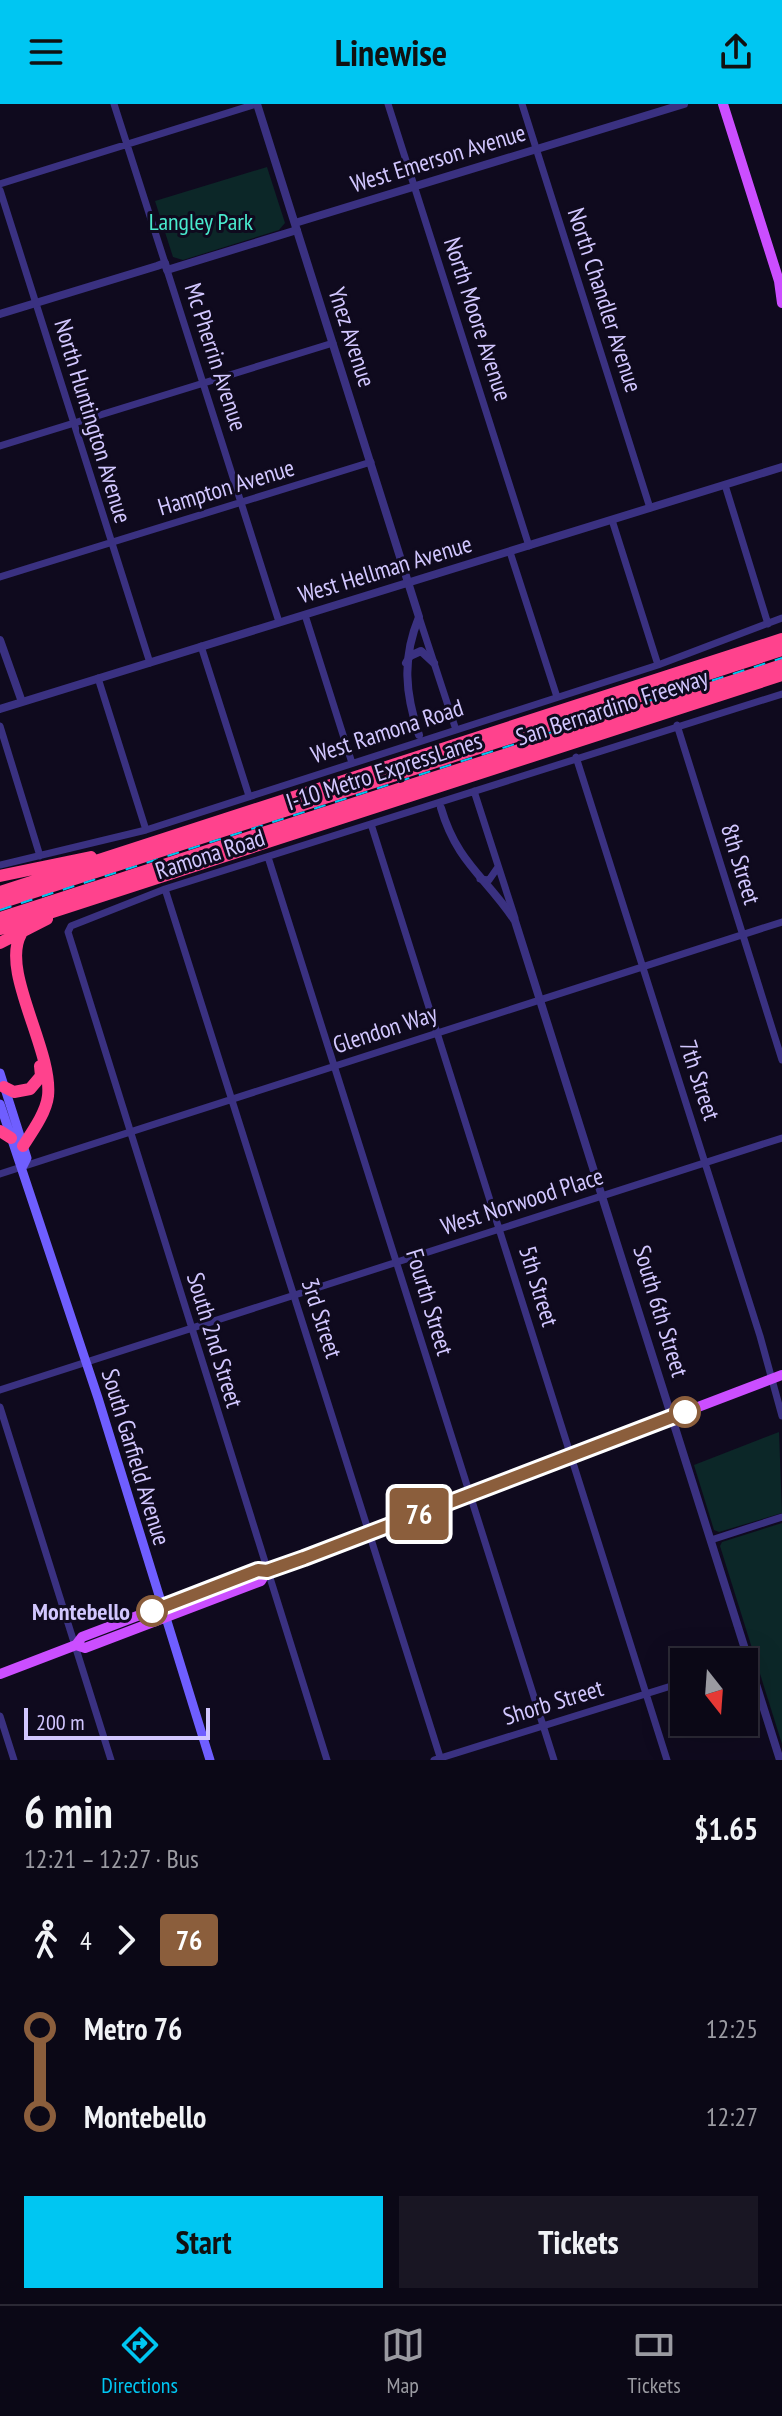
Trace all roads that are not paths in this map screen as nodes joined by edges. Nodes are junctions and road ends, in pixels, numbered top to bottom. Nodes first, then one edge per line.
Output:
1 (114, 104) edge
2 (256, 104) edge
3 (388, 104) edge
4 (522, 104) edge
5 (684, 104) edge
6 (723, 104) edge
7 (127, 144) junction
8 (537, 149) junction
9 (0, 184) edge
10 (416, 186) junction
11 (0, 190) edge
12 (296, 227) junction
13 (166, 266) junction
14 (781, 283) edge
15 (36, 303) junction
16 (782, 303) edge
17 (0, 314) edge
18 (333, 343) junction
19 (203, 382) junction
20 (74, 423) junction
21 (0, 446) edge
22 (371, 462) junction
23 (782, 467) edge
24 (725, 485) junction
25 (241, 503) junction
26 (650, 508) junction
27 (612, 520) junction
28 (111, 543) junction
29 (529, 546) junction
30 (510, 552) junction
31 (0, 577) edge
32 (409, 582) junction
33 (305, 615) junction
34 (419, 617) junction
35 (782, 618) edge
36 (279, 622) junction
37 (768, 624) junction
38 (0, 640) edge
39 (779, 642) edge
40 (201, 646) junction
41 (150, 663) junction
42 (434, 663) junction
43 (406, 664) junction
44 (658, 665) junction
45 (782, 665) edge
46 (782, 675) edge
47 (98, 678) junction
48 (782, 684) edge
49 (732, 691) junction
50 (782, 694) edge
51 (557, 697) junction
52 (22, 702) junction
53 (0, 709) edge
54 (677, 725) junction
55 (0, 726) edge
56 (456, 730) junction
57 (419, 735) dead end
58 (576, 757) junction
59 (352, 763) junction
60 (474, 791) junction
61 (249, 796) junction
62 (441, 808) dead end
63 (371, 824) junction
64 (146, 830) junction
65 (114, 855) junction
66 (40, 856) junction
67 (268, 857) junction
68 (0, 865) edge
69 (498, 867) junction
70 (0, 874) edge
71 (476, 876) junction
72 (165, 889) junction
73 (0, 892) edge
74 (0, 903) edge
75 (63, 909) junction
76 (0, 918) edge
77 (515, 921) junction
78 (782, 922) edge
79 (0, 929) edge
80 (68, 932) joint
81 (21, 934) junction
82 (743, 935) junction
83 (0, 943) edge
84 (4, 960) dead end
85 (643, 968) junction
86 (541, 1000) junction
87 (437, 1034) junction
88 (782, 1060) edge
89 (335, 1066) junction
90 (0, 1073) edge
91 (4, 1087) junction
92 (232, 1100) junction
93 (0, 1104) edge
94 (129, 1133) junction
95 (5, 1134) edge
96 (782, 1138) edge
97 (23, 1146) junction
98 (705, 1163) junction
99 (23, 1166) junction
100 (0, 1174) edge
101 (603, 1195) junction
102 (500, 1229) junction
103 (397, 1262) junction
104 (294, 1296) junction
105 (191, 1329) junction
106 (86, 1363) junction
107 (782, 1375) edge
108 (770, 1380) junction
109 (0, 1390) edge
110 (0, 1407) edge
111 (673, 1416) junction
112 (782, 1416) edge
113 (572, 1455) junction
114 (469, 1494) junction
115 (782, 1517) edge
116 (369, 1533) junction
117 (711, 1540) junction
118 (267, 1571) junction
119 (163, 1612) junction
120 (76, 1645) junction
121 (742, 1648) edge
122 (0, 1674) edge
123 (670, 1687) edge
124 (647, 1694) junction
125 (758, 1697) edge
126 (0, 1716) edge
127 (543, 1726) junction
128 (438, 1759) edge
129 (14, 1760) edge
130 (111, 1760) edge
131 (210, 1760) edge
132 (327, 1760) edge
133 (554, 1760) edge
134 (667, 1760) edge
135 (780, 1760) edge

1 - 7 street, Mc Pherrin Avenue
2 - 7 street
2 - 12 street, Ynez Avenue
3 - 10 street, North Moore Avenue
4 - 8 street, North Chandler Avenue
5 - 8 street, West Emerson Avenue
6 - 14 main road
7 - 9 street
7 - 13 street, Mc Pherrin Avenue
8 - 10 street, West Emerson Avenue
8 - 26 street, North Chandler Avenue
10 - 12 street, West Emerson Avenue
10 - 29 street, North Moore Avenue
11 - 15 street, North Huntington Avenue
12 - 13 street, West Emerson Avenue
12 - 18 street, Ynez Avenue
13 - 15 street, West Emerson Avenue
13 - 19 street, Mc Pherrin Avenue
14 - 16 main road
15 - 17 street, West Emerson Avenue
15 - 20 street, North Huntington Avenue
18 - 19 street
18 - 22 street, Ynez Avenue
19 - 20 street
19 - 25 street, Mc Pherrin Avenue
20 - 21 street
20 - 28 street, North Huntington Avenue
22 - 25 street, Hampton Avenue
22 - 32 street, Ynez Avenue
23 - 24 street, West Hellman Avenue
24 - 26 street, West Hellman Avenue
24 - 37 street
25 - 28 street, Hampton Avenue
25 - 36 street, Mc Pherrin Avenue
26 - 27 street, West Hellman Avenue
27 - 29 street, West Hellman Avenue
27 - 44 street
28 - 31 street, Hampton Avenue
28 - 41 street, North Huntington Avenue
29 - 30 street, West Hellman Avenue
30 - 32 street, West Hellman Avenue
30 - 51 street
32 - 33 street, West Hellman Avenue
32 - 34 street
33 - 36 street, West Hellman Avenue
33 - 59 street
34 - 42 street
34 - 43 street
35 - 37 street, West Ramona Road
36 - 40 street, West Hellman Avenue
37 - 44 street, West Ramona Road
38 - 52 street
39 - 65 highway, San Bernardino Freeway
39 - 74 highway, I-10 Metro ExpressLanes
40 - 41 street, West Hellman Avenue
40 - 61 street
41 - 47 street, West Hellman Avenue
42 - 43 street
42 - 56 street
43 - 57 street
44 - 51 street, West Ramona Road
45 - 76 highway, I-10 Metro ExpressLanes
46 - 49 highway, San Bernardino Freeway
47 - 52 street, West Hellman Avenue
47 - 64 street
48 - 49 highway
49 - 75 highway, San Bernardino Freeway
50 - 54 street, Ramona Road
51 - 56 street, West Ramona Road
52 - 53 street, West Hellman Avenue
54 - 58 street, Ramona Road
54 - 82 street, 8th Street
55 - 66 street
56 - 59 street, West Ramona Road
58 - 60 street, Ramona Road
58 - 85 street, 7th Street
59 - 61 street, West Ramona Road
60 - 63 street, Ramona Road
60 - 69 street, South 6th Street
61 - 64 street, West Ramona Road
62 - 71 street, South 6th Street
63 - 67 street, Ramona Road
63 - 87 street, 5th Street
64 - 66 street, West Ramona Road
65 - 70 highway
65 - 73 highway, San Bernardino Freeway
66 - 68 street, West Ramona Road
67 - 72 street, Ramona Road
67 - 89 street, Fourth Street
69 - 71 street
69 - 77 street, South 6th Street
71 - 77 street, South 6th Street
72 - 80 street, Ramona Road
72 - 92 street, 3rd Street
75 - 79 highway, San Bernardino Freeway
75 - 81 highway
77 - 86 street, South 6th Street
78 - 82 street, Glendon Way
80 - 94 street, South 2nd Street
81 - 83 highway
81 - 97 highway
82 - 85 street, Glendon Way
82 - 88 street, 8th Street
84 - 91 highway
85 - 86 street, Glendon Way
85 - 98 street, 7th Street
86 - 87 street, Glendon Way
86 - 101 street, South 6th Street
87 - 89 street, Glendon Way
87 - 102 street, 5th Street
89 - 92 street, Glendon Way
89 - 103 street, Fourth Street
90 - 91 main road, South Garfield Avenue
91 - 97 main road, South Garfield Avenue
92 - 94 street, Glendon Way
92 - 104 street, 3rd Street
93 - 95 main road, South Garfield Avenue
94 - 99 street, Glendon Way
94 - 105 street, South 2nd Street
95 - 99 main road, South Garfield Avenue
96 - 98 street, West Norwood Place
97 - 99 main road, South Garfield Avenue
98 - 101 street, West Norwood Place
98 - 108 street, 7th Street
99 - 100 street, Glendon Way
99 - 106 main road, South Garfield Avenue
101 - 102 street, West Norwood Place
101 - 111 street, South 6th Street
102 - 103 street, West Norwood Place
102 - 113 street, 5th Street
103 - 104 street, West Norwood Place
103 - 114 street, Fourth Street
104 - 105 street, West Norwood Place
104 - 116 street, 3rd Street
105 - 106 street, West Norwood Place
105 - 118 street, South 2nd Street
106 - 109 street, West Norwood Place
106 - 119 main road, South Garfield Avenue
107 - 108 main road
108 - 111 main road
108 - 112 street, 7th Street
110 - 120 street
111 - 113 main road
111 - 117 street, South 6th Street
113 - 114 main road
113 - 124 street, 5th Street
114 - 116 main road
114 - 127 street, Fourth Street
115 - 117 street
116 - 118 main road
116 - 128 street, 3rd Street
117 - 121 street, South 6th Street
118 - 119 main road
118 - 132 street, South 2nd Street
119 - 120 main road
119 - 131 main road, South Garfield Avenue
120 - 122 main road
120 - 130 street
123 - 124 street, Shorb Street
124 - 127 street, Shorb Street
124 - 134 street, 5th Street
125 - 135 street, South 6th Street
126 - 129 street
127 - 128 street, Shorb Street
127 - 133 street, Fourth Street

